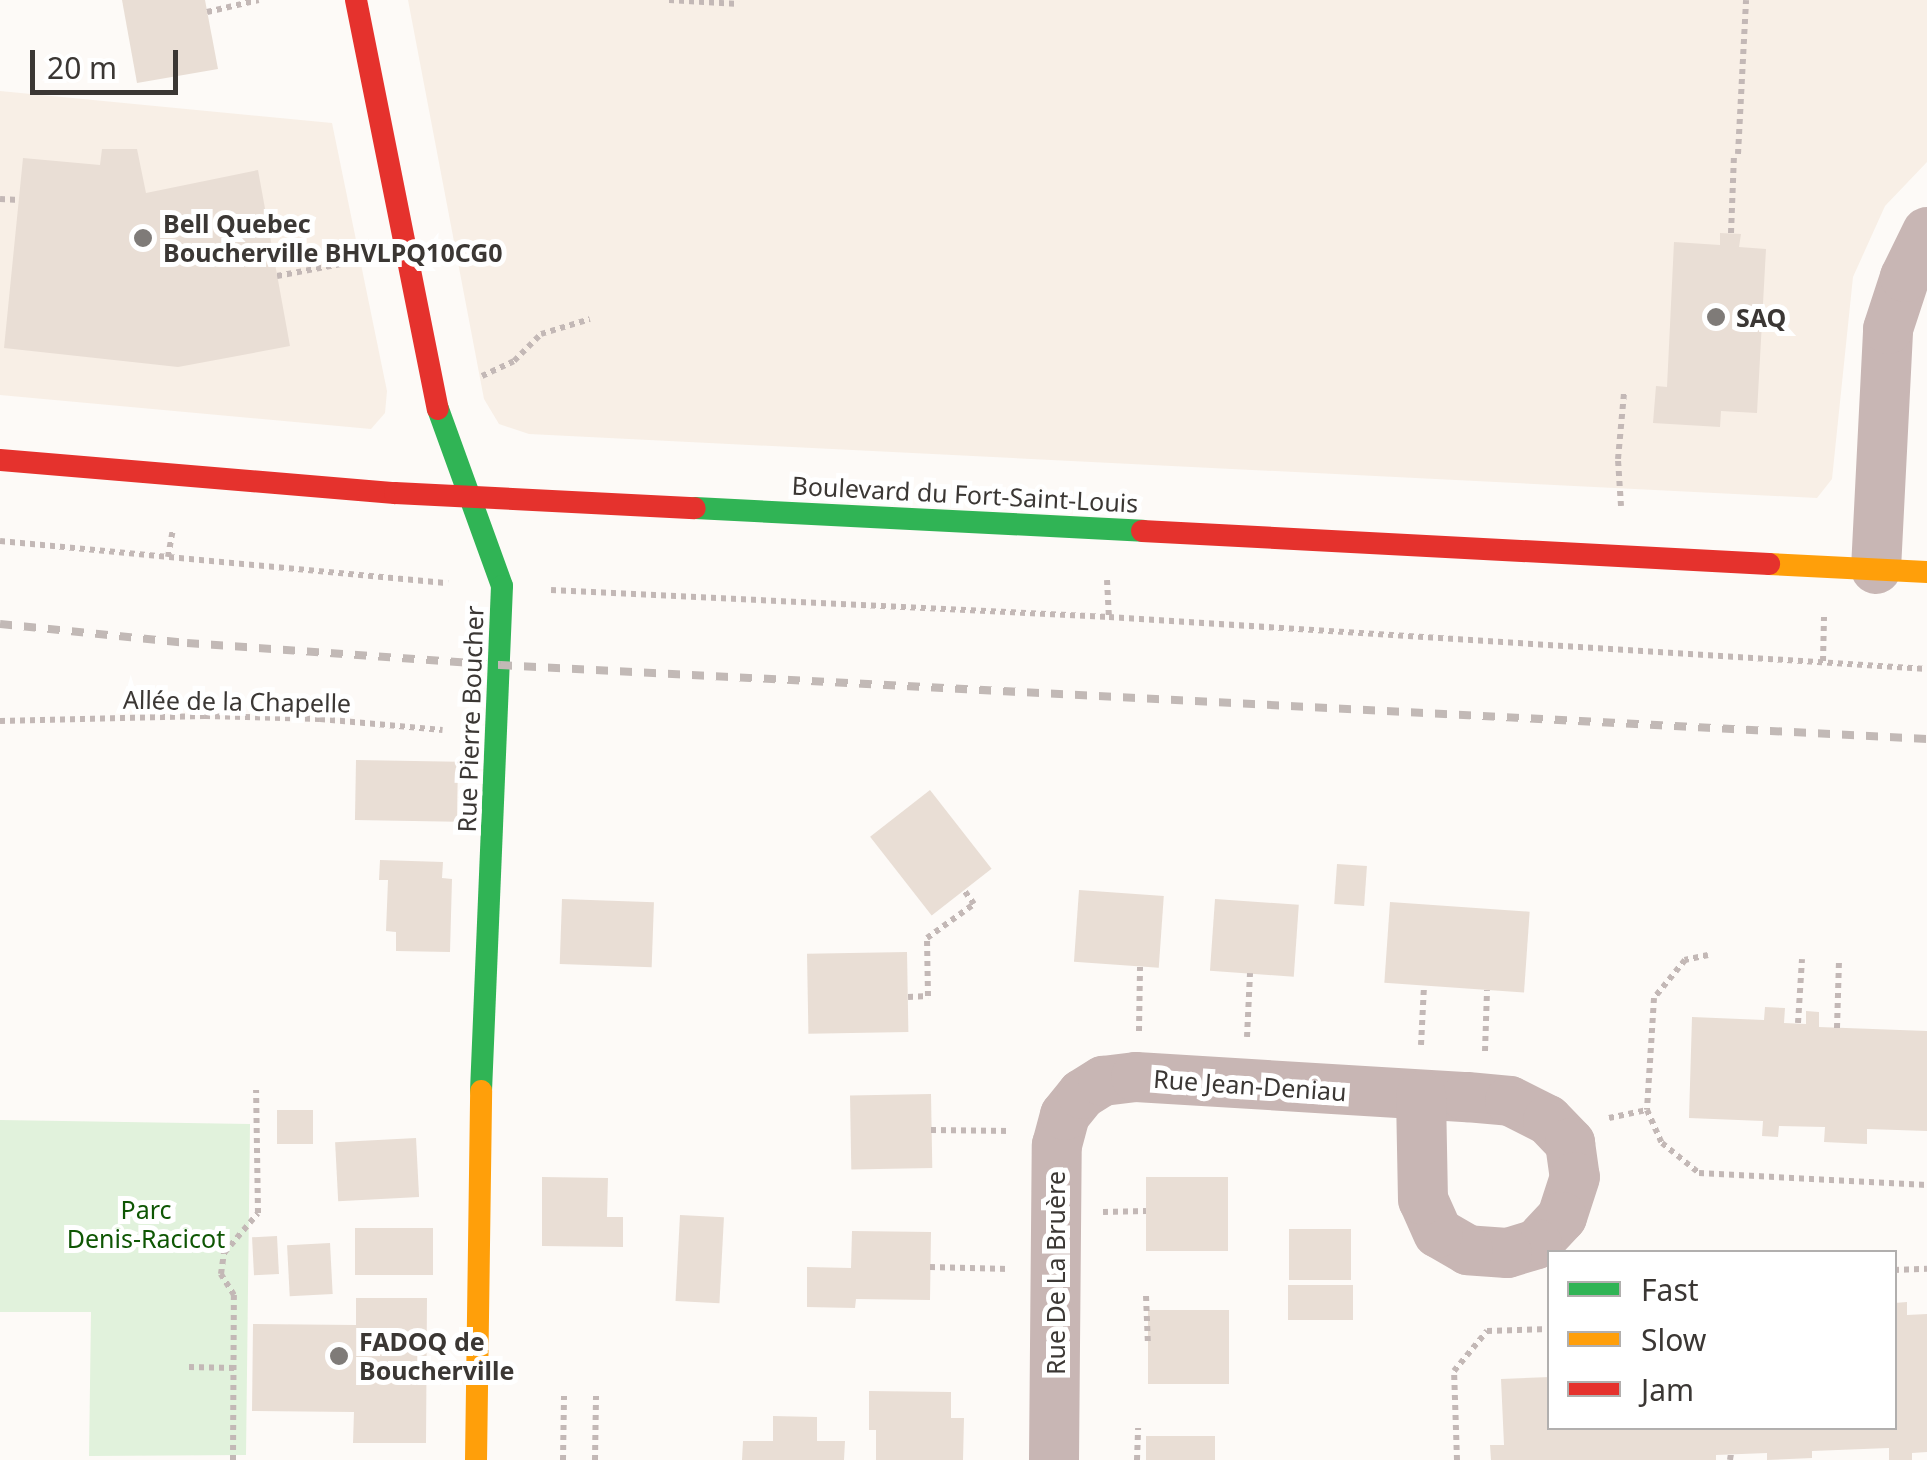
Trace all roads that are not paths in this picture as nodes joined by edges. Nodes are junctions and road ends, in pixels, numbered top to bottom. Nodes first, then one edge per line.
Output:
1 (356, 0) edge
2 (1927, 232) edge
3 (0, 460) edge
4 (469, 495) junction
5 (1876, 570) junction
6 (1927, 572) edge
7 (1420, 1077) road end
8 (1082, 1094) joint
9 (476, 1460) edge
10 (1054, 1460) edge

1 - 4 street, Rue Pierre Boucher
2 - 5 street
3 - 4 street, Boulevard du Fort-Saint-Louis
4 - 5 street, Boulevard du Fort-Saint-Louis
4 - 9 street, Rue Pierre Boucher
5 - 6 street, Boulevard du Fort-Saint-Louis
7 - 8 street, Rue Jean-Deniau
8 - 10 street, Rue De La Bruère

